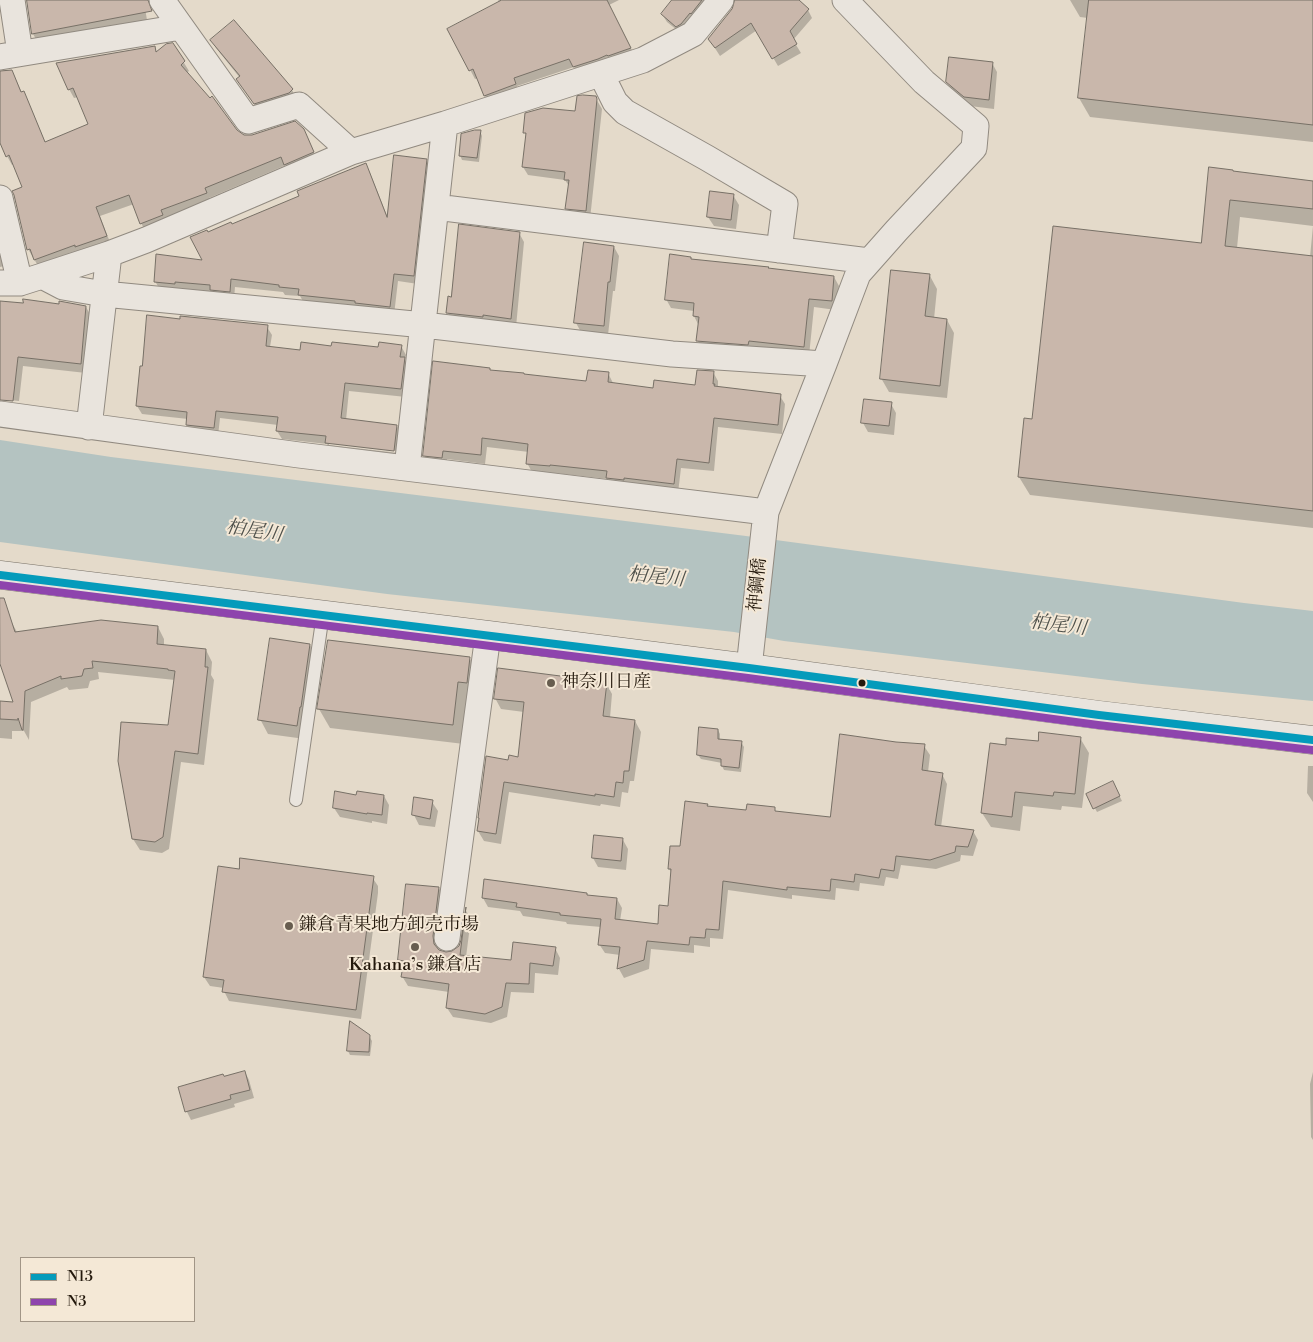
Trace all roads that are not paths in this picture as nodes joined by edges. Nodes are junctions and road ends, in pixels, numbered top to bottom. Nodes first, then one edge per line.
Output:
1 (12, 0) edge
2 (162, 0) edge
3 (721, 0) edge
4 (845, 0) edge
5 (181, 27) junction
6 (10, 55) edge
7 (601, 74) junction
8 (445, 124) junction
9 (352, 152) junction
10 (0, 198) edge
11 (436, 207) junction
12 (779, 250) junction
13 (109, 254) junction
14 (869, 261) junction
15 (20, 281) edge
16 (104, 294) junction
17 (424, 325) junction
18 (824, 364) junction
19 (0, 414) edge
20 (89, 427) junction
21 (407, 468) junction
22 (765, 518) junction
23 (0, 575) edge
24 (323, 614) junction
25 (488, 634) junction
26 (750, 656) junction
27 (1313, 740) edge
28 (296, 800) dead end
29 (447, 938) dead end

1 - 6 street
2 - 5 street
3 - 7 street
4 - 14 street, 神鋼橋
5 - 6 street
5 - 9 street
7 - 8 street
7 - 12 street
8 - 9 street
8 - 11 street
9 - 13 street
10 - 15 street
11 - 12 street
11 - 17 street
12 - 14 street
13 - 15 street
13 - 16 street
14 - 18 street, 神鋼橋
15 - 16 street
16 - 17 street
16 - 20 street
17 - 18 street
17 - 21 street
18 - 22 street, 神鋼橋
19 - 20 street
20 - 21 street
21 - 22 street
22 - 26 street, 神鋼橋
23 - 24 main road
24 - 25 main road
24 - 28 lane
25 - 26 main road
25 - 29 street
26 - 27 main road

